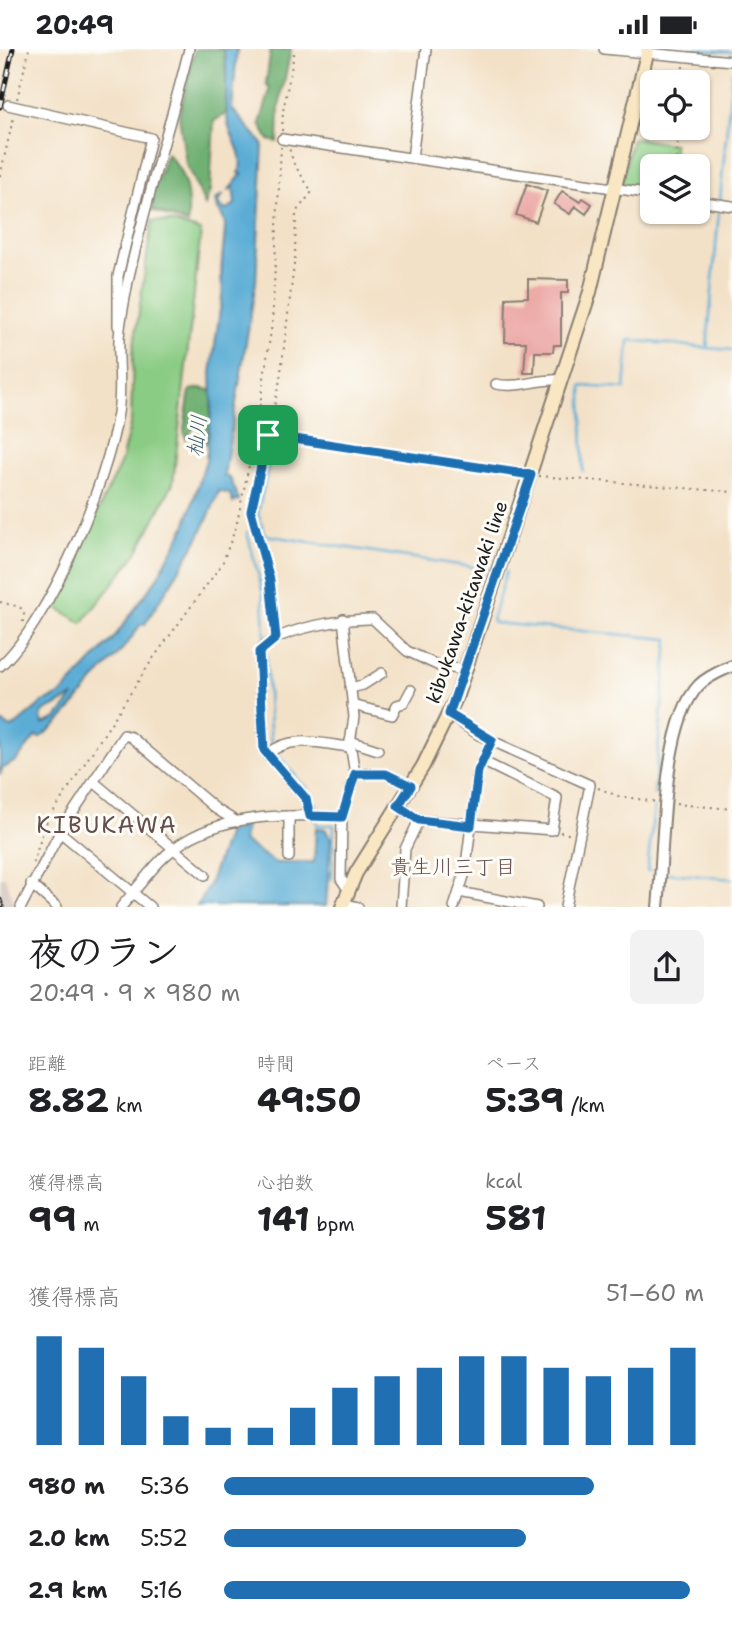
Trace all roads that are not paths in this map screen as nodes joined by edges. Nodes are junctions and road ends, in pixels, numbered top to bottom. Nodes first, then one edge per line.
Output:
1 (189, 49) edge
2 (426, 49) edge
3 (604, 49) edge
4 (648, 52) edge
5 (732, 61) edge
6 (8, 105) dead end
7 (286, 140) road end
8 (412, 158) junction
9 (617, 188) junction
10 (640, 192) edge
11 (710, 203) edge
12 (732, 206) edge
13 (119, 337) junction
14 (562, 380) junction
15 (496, 384) dead end
16 (343, 619) junction
17 (0, 666) edge
18 (732, 666) edge
19 (465, 670) junction
20 (382, 673) dead end
21 (350, 688) junction
22 (411, 690) dead end
23 (352, 705) junction
24 (449, 714) junction
25 (492, 740) junction
26 (350, 744) junction
27 (378, 750) dead end
28 (268, 754) junction
29 (482, 761) junction
30 (355, 774) junction
31 (94, 782) junction
32 (411, 786) junction
33 (398, 806) junction
34 (289, 816) junction
35 (315, 816) junction
36 (342, 817) junction
37 (419, 820) junction
38 (237, 822) junction
39 (471, 826) junction
40 (60, 832) junction
41 (173, 849) junction
42 (289, 857) dead end
43 (205, 875) dead end
44 (31, 884) junction
45 (348, 889) junction
46 (134, 892) junction
47 (459, 892) junction
48 (503, 903) edge
49 (343, 905) edge
50 (20, 907) edge
51 (58, 907) edge
52 (121, 907) edge
53 (150, 907) edge
54 (358, 907) edge
55 (401, 907) edge
56 (454, 907) edge
57 (537, 907) edge
58 (565, 907) edge
59 (658, 907) edge

1 - 13 street
2 - 8 street
3 - 4 street
4 - 5 street
4 - 9 main road, kibukawa-kitawaki line
6 - 13 street
7 - 8 street
8 - 9 street
9 - 10 street
9 - 14 main road, kibukawa-kitawaki line
11 - 12 street
13 - 17 street
14 - 15 street
14 - 19 main road, kibukawa-kitawaki line
16 - 19 street
16 - 21 street
16 - 28 street
18 - 59 street
19 - 24 main road, kibukawa-kitawaki line
20 - 21 street
21 - 23 street
22 - 23 street
23 - 26 street
24 - 25 street
24 - 32 main road, kibukawa-kitawaki line
25 - 29 street
25 - 58 street
26 - 27 street
26 - 28 street
26 - 30 street
28 - 35 street
29 - 39 street
29 - 39 street
30 - 32 street
30 - 36 street
31 - 38 street
31 - 40 street
31 - 41 street
32 - 33 main road, kibukawa-kitawaki line
33 - 37 street
33 - 45 main road, kibukawa-kitawaki line
34 - 35 street
34 - 38 street
34 - 42 street
35 - 36 street
36 - 45 street
37 - 39 street
37 - 55 street
38 - 41 street
39 - 47 street
40 - 44 street
40 - 46 street
41 - 43 street
41 - 46 street
44 - 50 street
44 - 51 street
45 - 49 main road, kibukawa-kitawaki line
46 - 52 street
46 - 53 street
47 - 48 street
47 - 56 street
48 - 57 street
49 - 54 street

